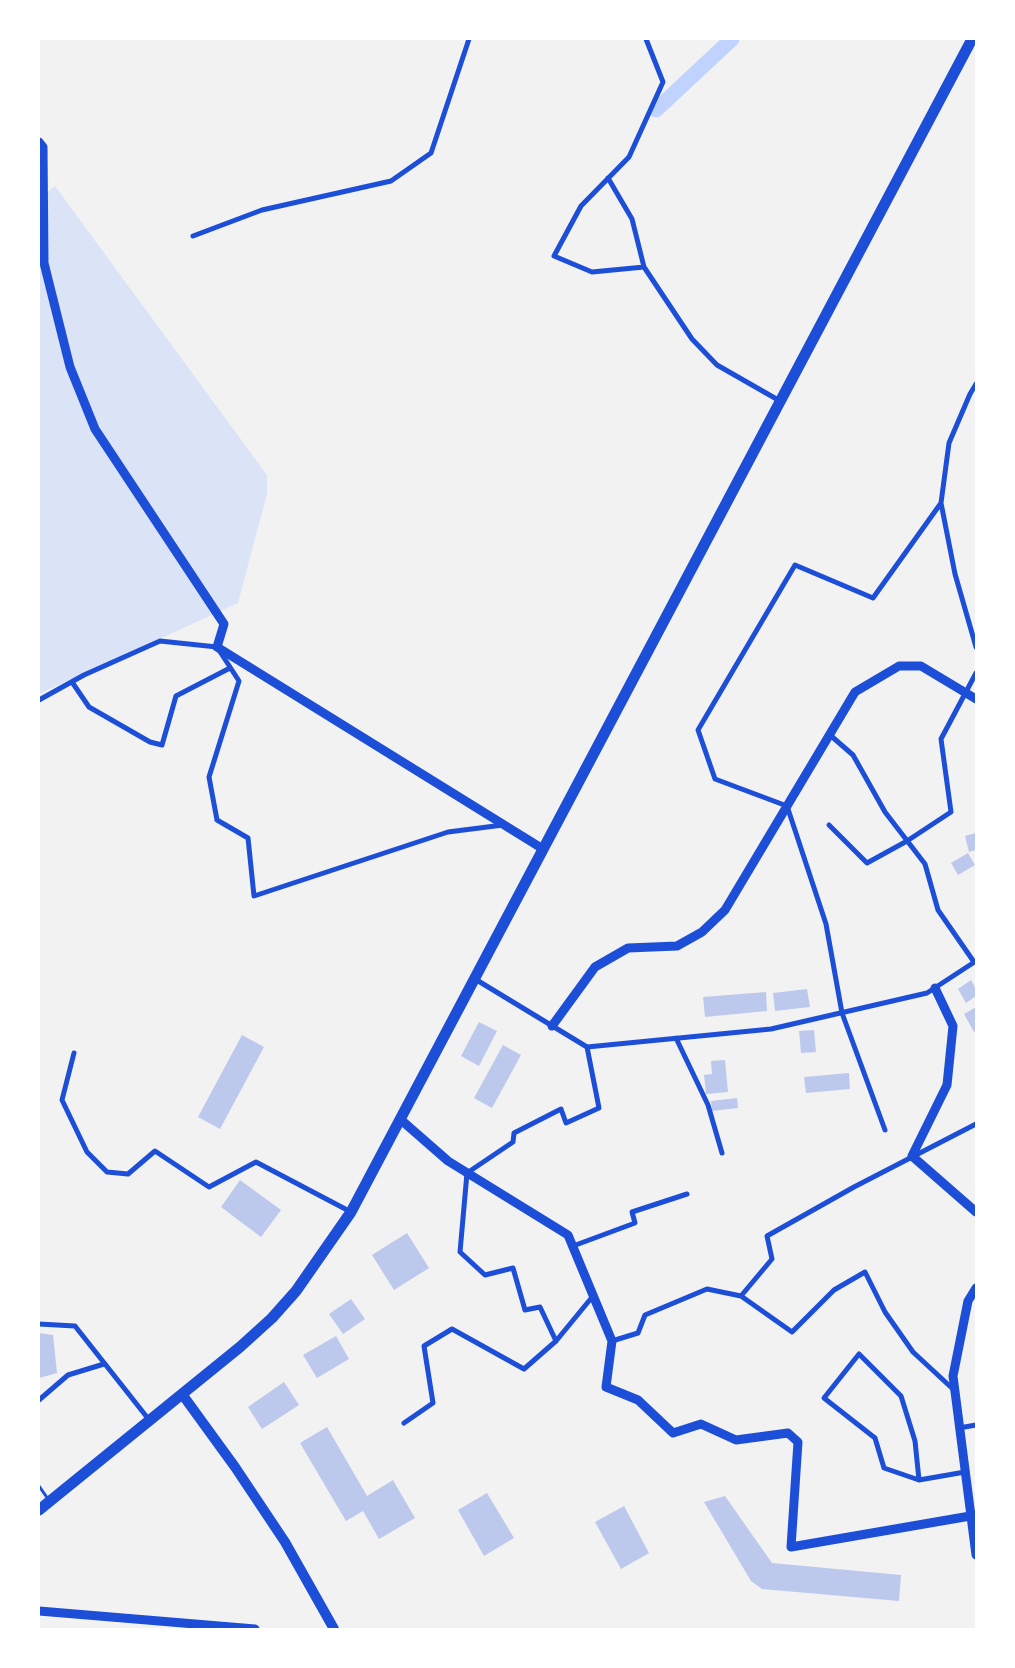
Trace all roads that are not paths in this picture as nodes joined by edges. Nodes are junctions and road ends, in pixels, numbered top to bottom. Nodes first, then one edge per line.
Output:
1 (469, 39) edge
2 (646, 39) edge
3 (972, 39) edge
4 (39, 142) edge
5 (608, 178) junction
6 (193, 236) dead end
7 (644, 267) junction
8 (976, 384) edge
9 (780, 401) junction
10 (942, 503) junction
11 (976, 647) edge
12 (217, 648) junction
13 (230, 668) junction
14 (976, 673) edge
15 (72, 682) junction
16 (965, 693) junction
17 (976, 699) edge
18 (39, 700) edge
19 (830, 735) junction
20 (787, 806) junction
21 (504, 825) junction
22 (829, 826) dead end
23 (907, 841) junction
24 (543, 849) junction
25 (975, 962) edge
26 (474, 979) junction
27 (935, 988) junction
28 (842, 1012) junction
29 (552, 1026) junction
30 (676, 1038) junction
31 (587, 1047) junction
32 (74, 1053) dead end
33 (400, 1119) junction
34 (976, 1124) edge
35 (885, 1130) dead end
36 (722, 1153) dead end
37 (912, 1156) junction
38 (467, 1173) junction
39 (687, 1194) dead end
40 (351, 1212) junction
41 (976, 1212) edge
42 (573, 1246) junction
43 (976, 1288) edge
44 (593, 1295) junction
45 (741, 1296) junction
46 (39, 1324) edge
47 (612, 1340) junction
48 (556, 1341) junction
49 (104, 1364) junction
50 (954, 1390) junction
51 (182, 1394) junction
52 (39, 1400) edge
53 (150, 1421) junction
54 (404, 1423) dead end
55 (976, 1425) edge
56 (959, 1428) junction
57 (965, 1472) junction
58 (919, 1480) junction
59 (39, 1486) edge
60 (50, 1502) junction
61 (39, 1510) edge
62 (973, 1515) edge
63 (976, 1555) edge
64 (39, 1611) edge
65 (255, 1629) edge
66 (334, 1629) edge

1 - 6 street
2 - 5 street
3 - 9 main road
4 - 12 street
5 - 7 street
5 - 7 street
7 - 9 street
8 - 10 street
9 - 24 main road
10 - 11 street
10 - 20 street
12 - 13 street
12 - 15 street
12 - 21 street
13 - 15 street
13 - 21 street
14 - 16 street
15 - 18 street
16 - 17 street
16 - 19 street
16 - 23 street
19 - 20 street
19 - 23 street
20 - 28 street
20 - 29 street
21 - 24 street
22 - 23 street
23 - 25 street
24 - 26 main road
25 - 27 street
26 - 29 street
26 - 33 main road
27 - 28 street
27 - 37 street
28 - 30 street
28 - 35 street
29 - 31 street
30 - 31 street
30 - 36 street
31 - 38 street
32 - 40 street
33 - 38 street
33 - 40 main road
34 - 37 street
37 - 41 street
37 - 45 street
38 - 42 street
38 - 48 street
39 - 42 street
40 - 51 main road
42 - 44 street
43 - 50 street
44 - 47 street
44 - 48 street
45 - 47 street
45 - 50 street
46 - 49 street
47 - 62 street
48 - 54 street
49 - 52 street
49 - 53 street
50 - 56 street
51 - 53 main road
51 - 66 main road
53 - 60 main road
55 - 56 street
56 - 57 street
57 - 58 street
57 - 62 street
58 - 58 street
59 - 60 lane
60 - 61 main road
62 - 63 street
64 - 65 street

